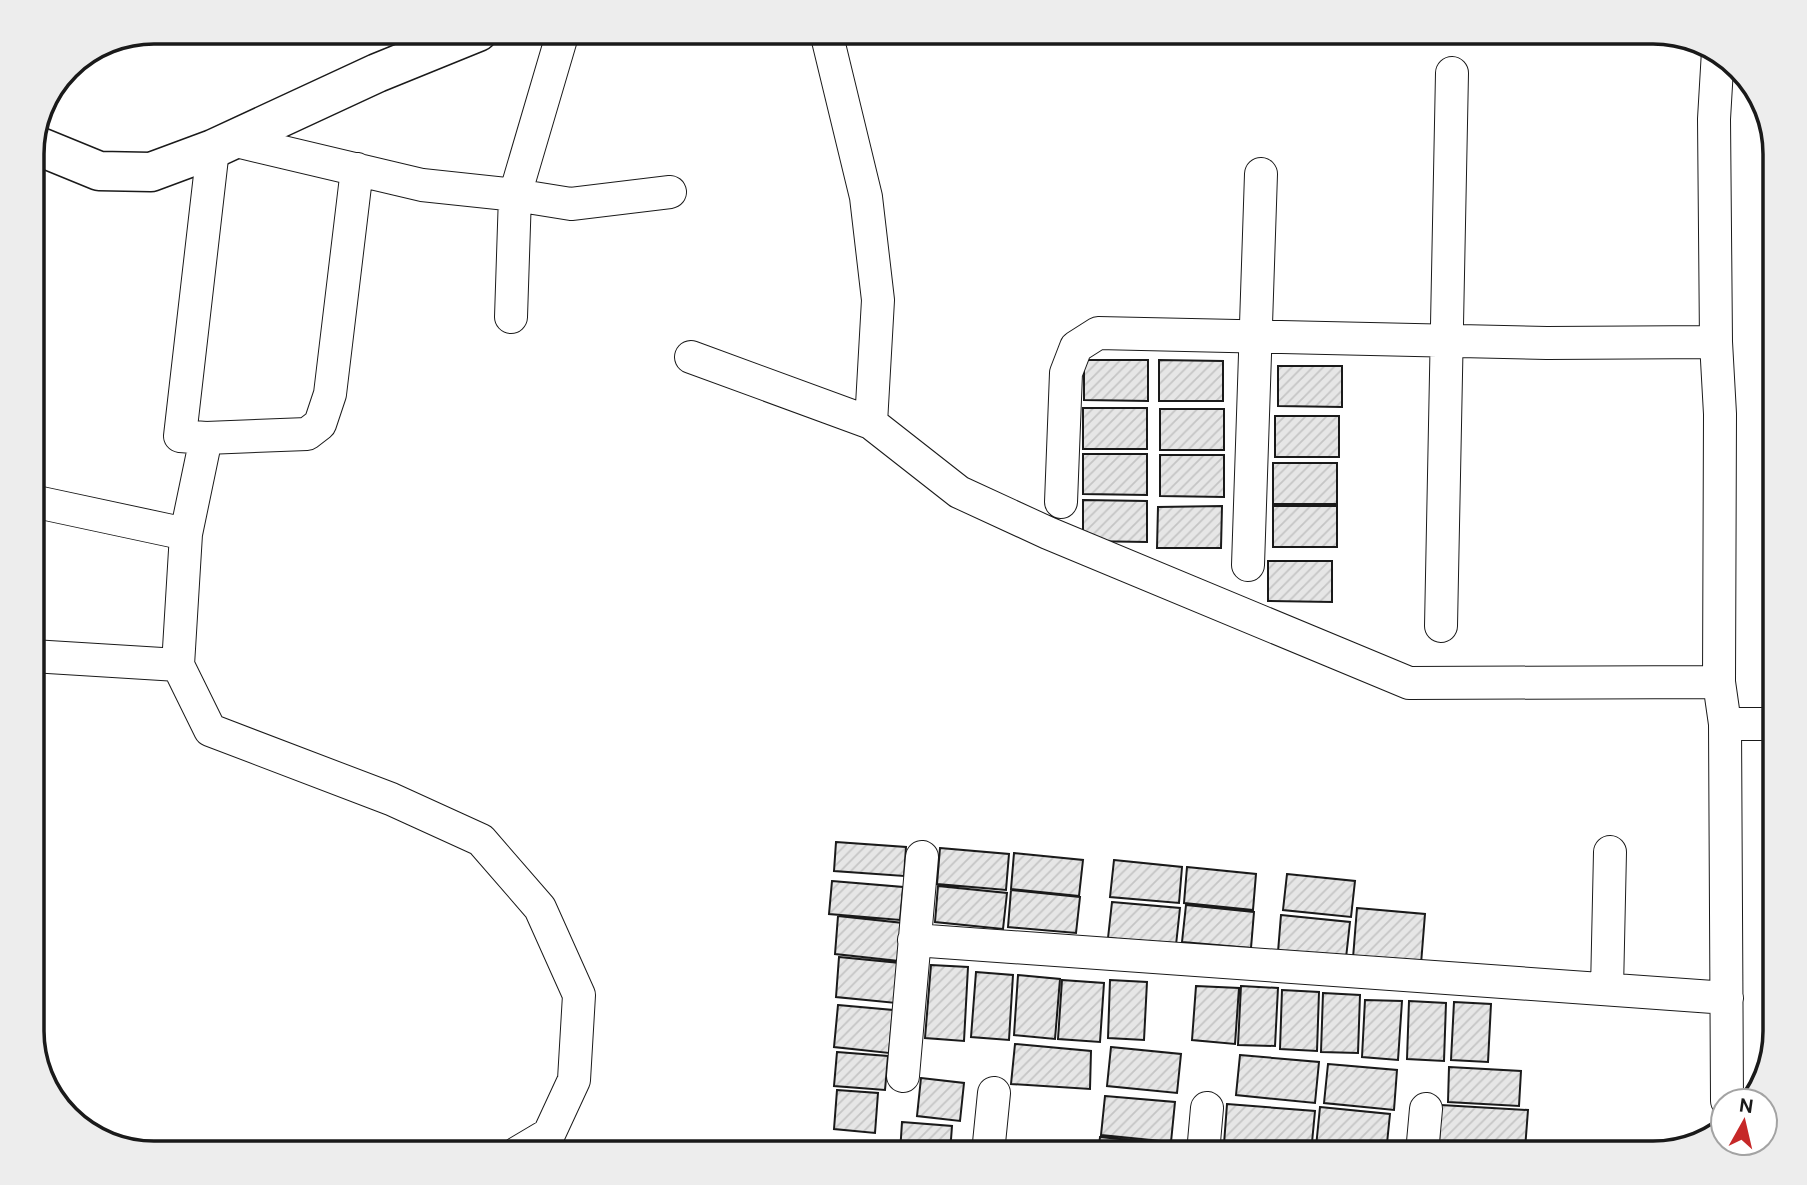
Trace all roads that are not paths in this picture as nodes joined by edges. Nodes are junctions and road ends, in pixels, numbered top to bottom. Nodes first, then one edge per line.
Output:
1 (448, 44) edge
2 (559, 44) edge
3 (829, 44) edge
4 (1717, 65) edge
5 (1452, 73) dead end
6 (223, 145) junction
7 (44, 148) edge
8 (357, 169) junction
9 (1261, 174) dead end
10 (670, 192) dead end
11 (515, 195) junction
12 (511, 317) dead end
13 (1254, 336) junction
14 (1445, 340) junction
15 (1716, 342) junction
16 (691, 356) dead end
17 (871, 423) junction
18 (206, 438) junction
19 (1061, 502) dead end
20 (44, 504) edge
21 (186, 534) junction
22 (1248, 565) dead end
23 (1441, 626) dead end
24 (44, 657) edge
25 (178, 664) junction
26 (1719, 682) junction
27 (1725, 724) junction
28 (1763, 724) edge
29 (1610, 852) dead end
30 (922, 857) dead end
31 (914, 940) junction
32 (1607, 989) junction
33 (1727, 998) junction
34 (903, 1076) dead end
35 (1727, 1087) edge
36 (993, 1093) dead end
37 (1207, 1108) dead end
38 (1426, 1109) dead end
39 (537, 1141) edge
40 (989, 1141) edge
41 (1204, 1141) edge
42 (1423, 1141) edge

1 - 6 street
2 - 11 street
3 - 17 street
4 - 15 street
5 - 14 street
6 - 7 street
6 - 8 street
6 - 18 street
8 - 11 street
8 - 18 street
9 - 13 street
10 - 11 street
11 - 12 street
13 - 14 street
13 - 19 street
13 - 22 street
14 - 15 street
14 - 23 street
15 - 26 street
16 - 17 street
17 - 26 street
18 - 21 street
20 - 21 street
21 - 25 street
24 - 25 street
25 - 39 street
26 - 27 street
27 - 28 street
27 - 33 street
29 - 32 street
30 - 31 street
31 - 32 street
31 - 34 street
32 - 33 street
33 - 35 street
36 - 40 street
37 - 41 street
38 - 42 street

